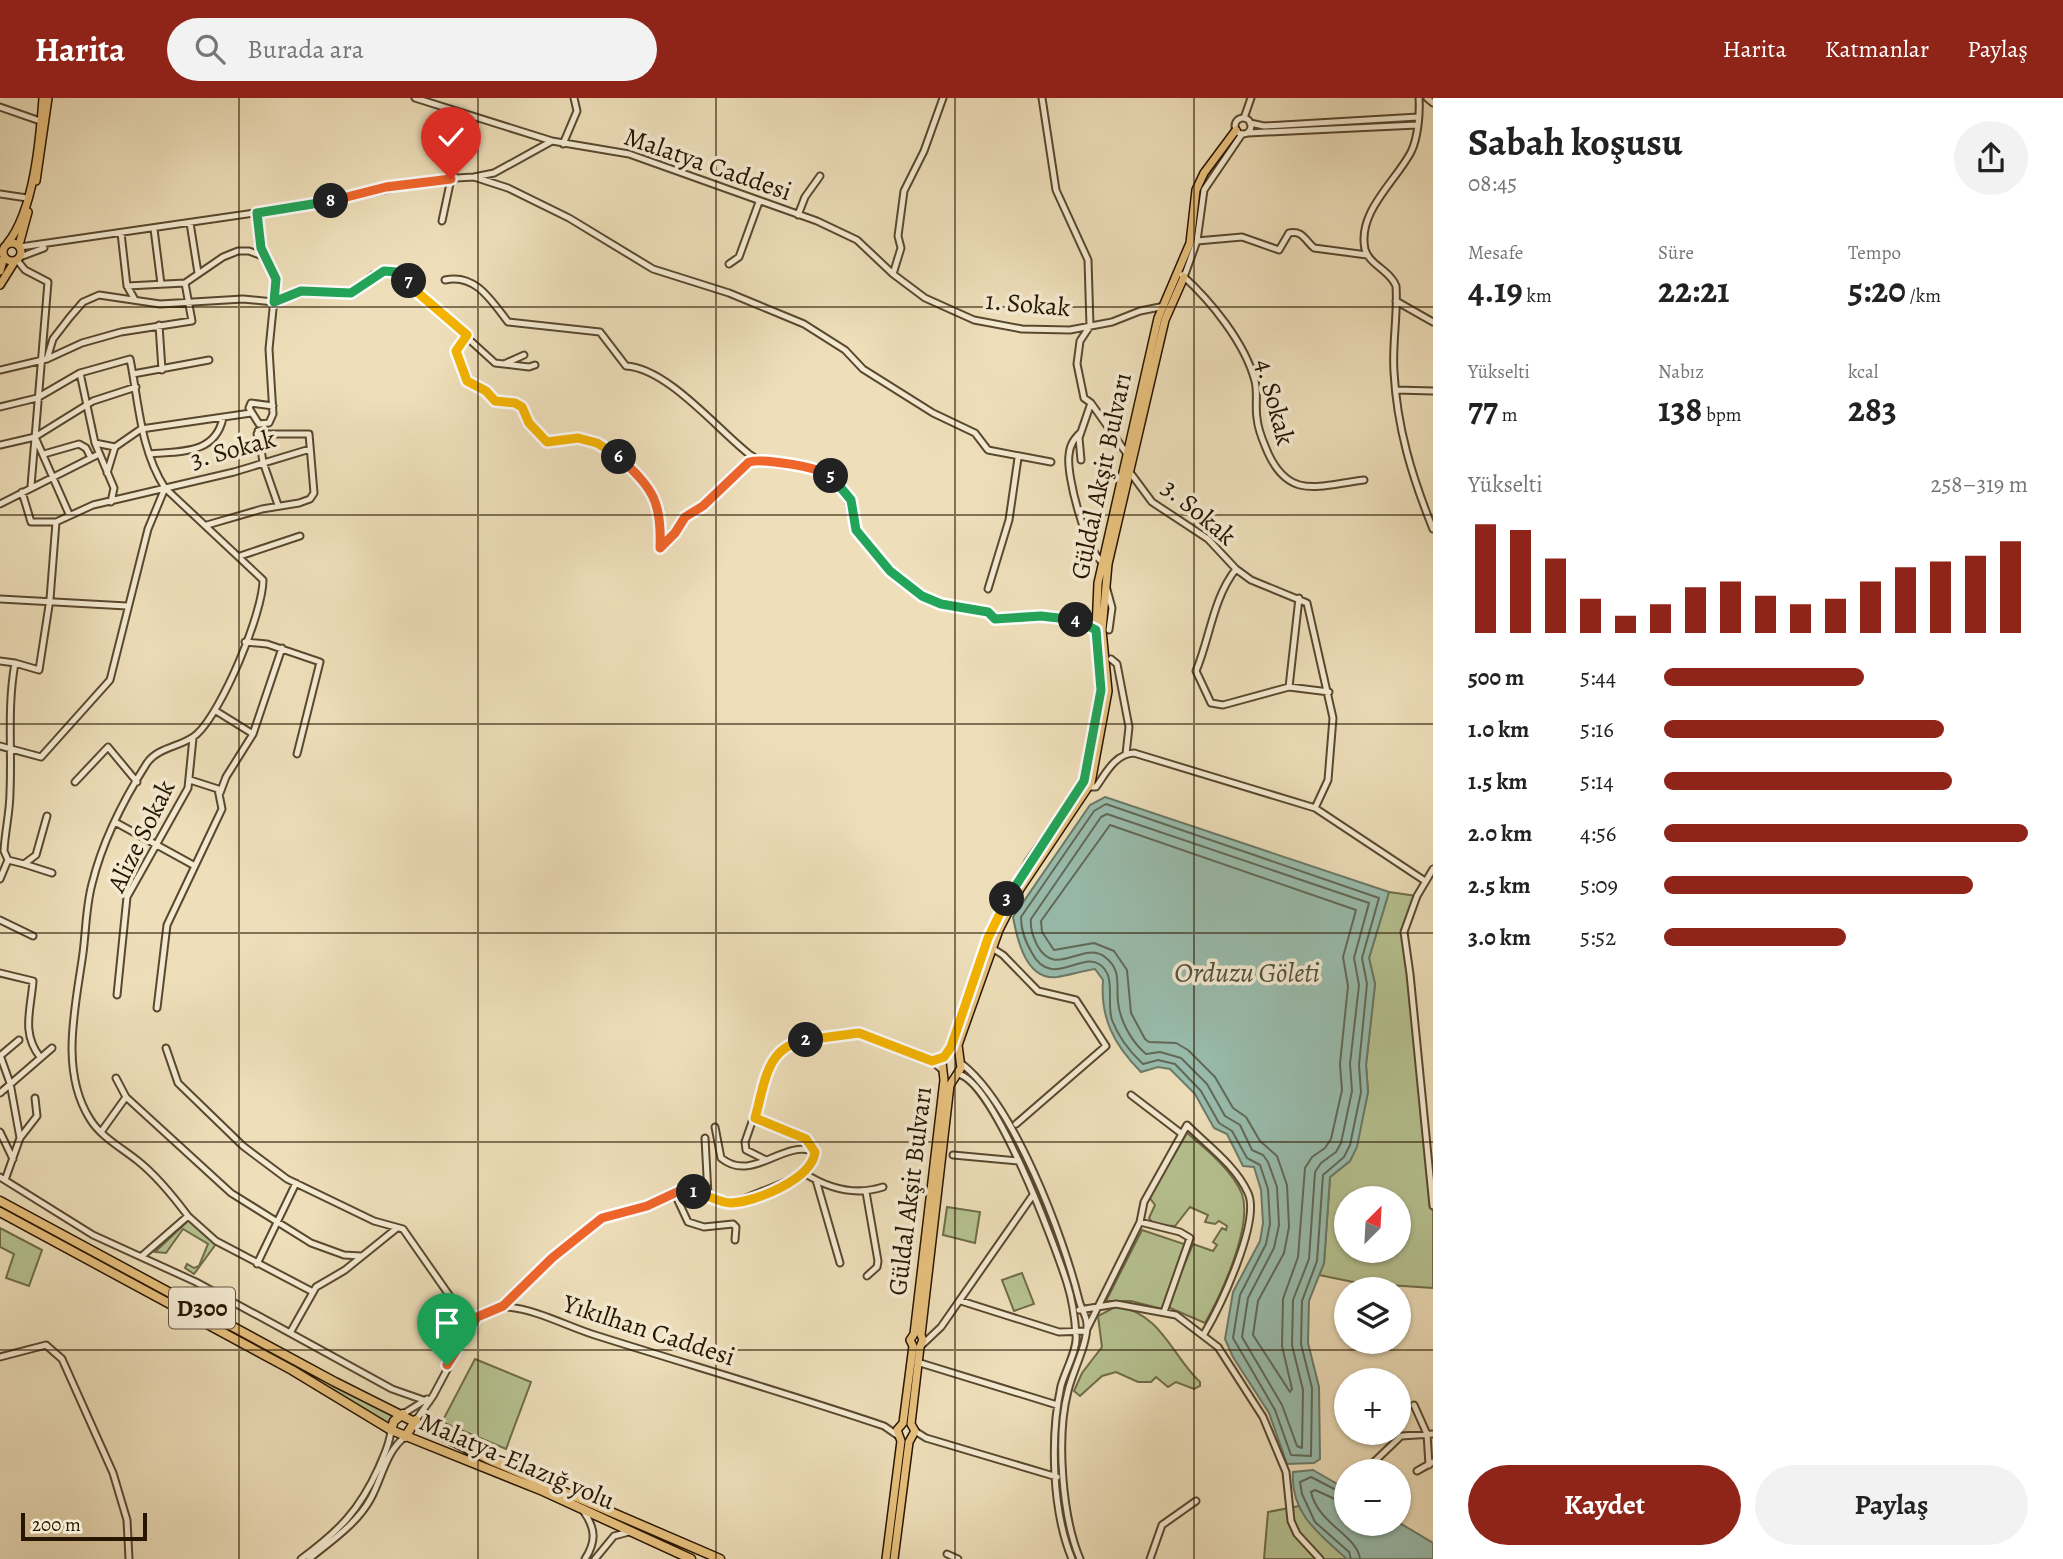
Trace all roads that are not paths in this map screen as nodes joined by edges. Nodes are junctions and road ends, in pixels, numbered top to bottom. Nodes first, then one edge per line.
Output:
1 (45, 98) edge
2 (415, 98) edge
3 (574, 98) edge
4 (943, 98) edge
5 (1042, 98) edge
6 (1251, 98) edge
7 (1422, 100) edge
8 (1433, 103) edge
9 (0, 107) edge
10 (1418, 117) junction
11 (1244, 118) junction
12 (43, 122) junction
13 (1251, 123) junction
14 (1417, 125) junction
15 (1242, 133) junction
16 (552, 141) junction
17 (563, 144) junction
18 (820, 176) dead end
19 (474, 177) junction
20 (451, 179) junction
21 (0, 194) edge
22 (27, 198) junction
23 (759, 202) junction
24 (257, 213) junction
25 (798, 215) junction
26 (442, 221) dead end
27 (190, 223) junction
28 (154, 229) junction
29 (121, 233) junction
30 (1198, 241) junction
31 (4, 245) edge
32 (50, 245) junction
33 (20, 246) junction
34 (2, 255) edge
35 (1367, 255) junction
36 (265, 257) junction
37 (18, 259) junction
38 (729, 264) dead end
39 (0, 271) edge
40 (1177, 272) junction
41 (198, 273) junction
42 (893, 274) junction
43 (1184, 277) junction
44 (444, 280) dead end
45 (185, 283) junction
46 (161, 284) junction
47 (0, 285) edge
48 (127, 286) junction
49 (134, 298) junction
50 (1396, 301) junction
51 (274, 302) junction
52 (190, 303) junction
53 (1165, 306) junction
54 (1433, 322) edge
55 (159, 325) junction
56 (1090, 326) junction
57 (467, 335) junction
58 (524, 355) dead end
59 (44, 359) junction
60 (209, 360) dead end
61 (502, 365) junction
62 (535, 365) dead end
63 (1, 369) edge
64 (162, 370) junction
65 (80, 373) junction
66 (133, 374) junction
67 (136, 387) junction
68 (1396, 390) junction
69 (1433, 391) edge
70 (37, 397) junction
71 (1091, 402) junction
72 (85, 405) junction
73 (274, 406) junction
74 (0, 407) edge
75 (251, 413) junction
76 (223, 418) junction
77 (260, 424) junction
78 (141, 429) junction
79 (1081, 432) junction
80 (257, 434) junction
81 (35, 437) junction
82 (95, 443) junction
83 (0, 445) edge
84 (115, 447) junction
85 (310, 449) junction
86 (44, 454) junction
87 (99, 454) junction
88 (149, 454) junction
89 (1127, 454) junction
90 (91, 458) junction
91 (1018, 458) junction
92 (758, 460) junction
93 (1081, 460) dead end
94 (263, 461) junction
95 (1051, 461) dead end
96 (1129, 472) junction
97 (107, 473) junction
98 (52, 478) junction
99 (1364, 480) dead end
100 (31, 486) junction
101 (165, 488) junction
102 (22, 492) junction
103 (111, 502) junction
104 (0, 503) edge
105 (278, 505) junction
106 (69, 514) junction
107 (56, 522) junction
108 (207, 525) junction
109 (1433, 528) edge
110 (300, 536) dead end
111 (240, 556) junction
112 (1102, 562) junction
113 (1236, 569) junction
114 (988, 589) dead end
115 (1299, 598) junction
116 (0, 599) edge
117 (50, 599) junction
118 (127, 606) junction
119 (1102, 630) junction
120 (245, 642) junction
121 (282, 648) junction
122 (1111, 659) dead end
123 (0, 661) edge
124 (15, 663) junction
125 (1289, 687) junction
126 (1329, 692) junction
127 (216, 711) junction
128 (253, 734) junction
129 (193, 738) junction
130 (0, 747) edge
131 (8, 749) junction
132 (297, 754) dead end
133 (1126, 754) junction
134 (190, 780) junction
135 (75, 782) dead end
136 (137, 782) junction
137 (1085, 787) junction
138 (0, 791) edge
139 (220, 793) junction
140 (10, 794) junction
141 (1315, 808) junction
142 (47, 816) dead end
143 (115, 822) junction
144 (157, 844) junction
145 (2, 850) edge
146 (8, 860) junction
147 (24, 863) junction
148 (195, 866) junction
149 (1433, 869) edge
150 (52, 873) dead end
151 (0, 878) edge
152 (1425, 881) junction
153 (0, 920) edge
154 (33, 936) dead end
155 (988, 947) junction
156 (0, 973) edge
157 (117, 995) dead end
158 (157, 1008) dead end
159 (19, 1040) dead end
160 (52, 1048) dead end
161 (166, 1048) dead end
162 (946, 1055) junction
163 (957, 1055) junction
164 (0, 1056) edge
165 (40, 1058) junction
166 (932, 1061) junction
167 (962, 1064) junction
168 (942, 1071) junction
169 (956, 1075) junction
170 (116, 1079) dead end
171 (10, 1083) junction
172 (0, 1093) edge
173 (1131, 1095) dead end
174 (126, 1097) junction
175 (35, 1098) dead end
176 (755, 1118) junction
177 (1016, 1124) dead end
178 (715, 1127) dead end
179 (0, 1132) edge
180 (100, 1132) junction
181 (1182, 1133) junction
182 (20, 1138) junction
183 (705, 1138) dead end
184 (815, 1152) junction
185 (953, 1155) dead end
186 (13, 1159) junction
187 (764, 1159) junction
188 (1019, 1161) junction
189 (804, 1173) junction
190 (3, 1178) edge
191 (816, 1180) junction
192 (296, 1183) junction
193 (883, 1187) dead end
194 (1038, 1188) junction
195 (674, 1192) junction
196 (866, 1192) junction
197 (708, 1195) junction
198 (1033, 1195) junction
199 (0, 1201) edge
200 (1433, 1206) edge
201 (0, 1212) edge
202 (188, 1216) junction
203 (277, 1221) junction
204 (1140, 1222) junction
205 (397, 1228) junction
206 (93, 1236) junction
207 (735, 1240) dead end
208 (89, 1248) junction
209 (142, 1256) junction
210 (360, 1256) junction
211 (840, 1263) dead end
212 (257, 1264) junction
213 (867, 1276) dead end
214 (313, 1292) junction
215 (961, 1301) junction
216 (503, 1306) junction
217 (1101, 1307) junction
218 (1082, 1311) junction
219 (1164, 1312) junction
220 (1074, 1314) junction
221 (1073, 1323) junction
222 (470, 1325) junction
223 (922, 1325) junction
224 (939, 1330) junction
225 (1086, 1331) junction
226 (290, 1333) junction
227 (1065, 1333) junction
228 (1076, 1333) junction
229 (1204, 1334) junction
230 (919, 1341) junction
231 (0, 1357) edge
232 (918, 1362) junction
233 (429, 1399) junction
234 (1057, 1405) junction
235 (1414, 1405) dead end
236 (403, 1414) junction
237 (416, 1420) junction
238 (884, 1426) junction
239 (907, 1426) junction
240 (391, 1430) junction
241 (1430, 1434) edge
242 (405, 1437) junction
243 (926, 1438) junction
244 (905, 1439) junction
245 (1377, 1459) edge
246 (1431, 1464) edge
247 (1417, 1471) dead end
248 (1057, 1477) junction
249 (1196, 1501) dead end
250 (583, 1509) junction
251 (631, 1531) junction
252 (947, 1554) dead end
253 (129, 1559) edge
254 (300, 1559) edge
255 (309, 1559) edge
256 (585, 1559) edge
257 (595, 1559) edge
258 (691, 1559) edge
259 (720, 1559) edge
260 (886, 1559) edge
261 (894, 1559) edge
262 (958, 1559) edge
263 (1072, 1559) edge
264 (1080, 1559) edge
265 (1150, 1559) edge
266 (1320, 1559) edge

1 - 12 main road
2 - 16 street, Malatya Caddesi
3 - 17 street
4 - 42 street
5 - 56 street, 3. Sokak
6 - 11 street
7 - 8 street
7 - 10 street
9 - 12 street
10 - 13 street
10 - 14 street
11 - 13 street
11 - 15 street
12 - 22 main road
12 - 33 main road
13 - 15 street
14 - 15 street
14 - 35 street
15 - 30 street
15 - 40 main road, Güldal Akşit Bulvarı
16 - 17 street, Malatya Caddesi
16 - 19 street
17 - 23 street, Malatya Caddesi
18 - 25 street
19 - 20 street
19 - 91 street
20 - 24 street
20 - 26 street
21 - 22 street
22 - 31 main road
23 - 25 street, Malatya Caddesi
23 - 38 street
24 - 27 street
24 - 36 street
25 - 42 street, Malatya Caddesi
27 - 28 street
27 - 41 street
28 - 29 street
28 - 46 street
29 - 32 street
29 - 48 street
30 - 35 street
30 - 43 street
31 - 33 main road
31 - 34 main road
32 - 33 street
32 - 37 street
33 - 37 main road
34 - 37 main road
34 - 39 main road
35 - 50 street
36 - 41 street
36 - 51 street
37 - 47 main road
37 - 59 street
40 - 43 street, 4. Sokak
40 - 53 main road, Güldal Akşit Bulvarı
41 - 45 street
42 - 56 street, 1. Sokak
43 - 53 main road, Güldal Akşit Bulvarı
43 - 99 street, 4. Sokak
44 - 92 street
45 - 46 street
45 - 52 street
46 - 48 street
48 - 49 street
49 - 52 street
49 - 59 street
50 - 54 street
50 - 68 street
51 - 52 street
51 - 57 street
51 - 73 street
52 - 55 street
53 - 56 street, 1. Sokak
53 - 89 main road, Güldal Akşit Bulvarı
53 - 96 main road, Güldal Akşit Bulvarı
55 - 59 street
55 - 64 street
56 - 71 street, 3. Sokak
57 - 61 street
57 - 92 street
58 - 61 street
59 - 63 street
59 - 70 street
60 - 64 street
61 - 62 street
64 - 66 street
65 - 66 street
65 - 70 street
65 - 72 street
66 - 67 street
67 - 72 street
67 - 78 street
68 - 69 street
68 - 109 street
70 - 74 street
70 - 81 street
71 - 79 street
71 - 89 street, 3. Sokak
72 - 81 street
72 - 82 street
73 - 75 street
73 - 77 street
75 - 76 street
75 - 77 street
76 - 78 street
76 - 88 street
77 - 80 street
78 - 84 street
78 - 88 street
79 - 93 street
79 - 112 street
80 - 85 street
80 - 94 street
81 - 83 street
81 - 86 street
81 - 100 street
82 - 84 street
82 - 87 street
84 - 97 street
85 - 94 street, 3. Sokak
85 - 105 street
86 - 90 street
86 - 98 street
87 - 90 street
87 - 97 street
88 - 101 street
89 - 96 street, 3. Sokak
89 - 112 main road, Güldal Akşit Bulvarı
90 - 98 street
91 - 95 street
91 - 114 street
92 - 119 street
94 - 101 street, 3. Sokak
94 - 105 street
96 - 113 street, 3. Sokak
96 - 119 main road, Güldal Akşit Bulvarı
97 - 103 street
98 - 100 street
98 - 106 street
100 - 102 street
101 - 103 street, 3. Sokak
101 - 108 street
101 - 118 street
102 - 104 street
102 - 107 street
103 - 106 street, 3. Sokak
105 - 108 street
106 - 107 street, 3. Sokak
107 - 117 street
108 - 111 street
110 - 111 street
111 - 120 street
112 - 119 main road, Güldal Akşit Bulvarı
113 - 115 street, 3. Sokak
113 - 125 street
115 - 125 street
115 - 126 street
116 - 117 street
117 - 118 street
117 - 124 street
118 - 131 street
119 - 137 main road, Güldal Akşit Bulvarı
120 - 121 street
120 - 127 street
121 - 128 street
121 - 132 street
122 - 133 street
123 - 124 street
124 - 131 street
125 - 126 street
126 - 141 street
127 - 128 street
127 - 129 street
128 - 139 street
129 - 134 street, Alize Sokak
129 - 136 street
130 - 131 street
131 - 140 street
133 - 137 street
133 - 141 street
134 - 139 street
134 - 144 street, Alize Sokak
135 - 136 street
136 - 143 street
137 - 155 main road, Güldal Akşit Bulvarı
138 - 140 street
139 - 148 street
140 - 145 street
141 - 152 street
142 - 147 street
143 - 144 street
143 - 180 street
144 - 148 street
144 - 157 street, Alize Sokak
145 - 146 street
146 - 147 street
146 - 151 street
147 - 150 street
148 - 158 street
149 - 152 street
152 - 200 street
153 - 154 street
155 - 162 main road, Güldal Akşit Bulvarı
155 - 163 main road, Güldal Akşit Bulvarı
155 - 177 street
156 - 165 street
159 - 164 street
160 - 165 street
161 - 192 street
162 - 163 street
162 - 166 street
162 - 168 main road, Güldal Akşit Bulvarı
163 - 167 main road, Güldal Akşit Bulvarı
164 - 171 street
165 - 171 street
166 - 168 street
166 - 176 street
167 - 169 main road, Güldal Akşit Bulvarı
167 - 194 street
168 - 169 street
168 - 230 main road, Güldal Akşit Bulvarı
169 - 188 street
169 - 223 main road, Güldal Akşit Bulvarı
170 - 174 street
171 - 172 street
171 - 182 street
173 - 181 street
174 - 180 street
174 - 203 street
175 - 182 street
176 - 184 street
176 - 187 street
178 - 187 street
179 - 186 street
180 - 202 street
181 - 204 street
181 - 229 street
182 - 186 street
183 - 197 street
184 - 187 street
184 - 189 street
185 - 188 street
186 - 190 street
188 - 198 street
189 - 191 street
189 - 197 street
190 - 206 street
191 - 196 street
191 - 211 street
192 - 203 street
192 - 205 street
193 - 196 street
194 - 198 street
194 - 218 street
195 - 197 street
195 - 207 street
195 - 216 street
196 - 213 street
198 - 215 street
198 - 220 street
199 - 208 highway, D300
201 - 240 highway, Malatya-Elazığ yolu / D300
202 - 209 street
202 - 212 street
203 - 210 street
203 - 212 street
204 - 217 street
204 - 219 street
205 - 210 street
205 - 222 street
206 - 208 street
206 - 209 street
208 - 236 highway, D300
209 - 226 street
210 - 214 street
212 - 214 street
214 - 226 street
215 - 224 street
215 - 227 street
216 - 222 street
216 - 238 street, Yıkılhan Caddesi
217 - 218 street
217 - 219 street
217 - 225 street
218 - 220 street
218 - 225 street
219 - 229 street
220 - 221 street
221 - 227 street
221 - 228 street
222 - 233 street
223 - 224 street
223 - 230 main road, Güldal Akşit Bulvarı
224 - 230 street
225 - 228 street
225 - 264 street
226 - 233 street
227 - 228 street
228 - 234 street
229 - 266 street
230 - 232 main road, Güldal Akşit Bulvarı
230 - 239 main road, Güldal Akşit Bulvarı
231 - 253 street
232 - 234 street
232 - 239 main road, Güldal Akşit Bulvarı
233 - 236 street
233 - 237 street
234 - 248 street
235 - 241 street
236 - 237 highway, D300
236 - 240 highway
237 - 242 highway
237 - 259 highway, D300
238 - 239 street, Yıkılhan Caddesi
238 - 244 street, Yıkılhan Caddesi
239 - 243 street
239 - 244 main road, Güldal Akşit Bulvarı
239 - 244 main road, Güldal Akşit Bulvarı
240 - 242 highway, Malatya-Elazığ yolu / D300
240 - 254 street
241 - 245 street
241 - 246 street
242 - 250 highway, Malatya-Elazığ yolu / D300
242 - 255 street
243 - 244 street
243 - 248 street
244 - 260 main road, Güldal Akşit Bulvarı
244 - 261 main road, Güldal Akşit Bulvarı
246 - 247 street
248 - 263 street
249 - 265 street
250 - 251 highway, Malatya-Elazığ yolu / D300
250 - 256 street
251 - 257 street
251 - 258 highway, Malatya-Elazığ yolu / D300
252 - 262 street

